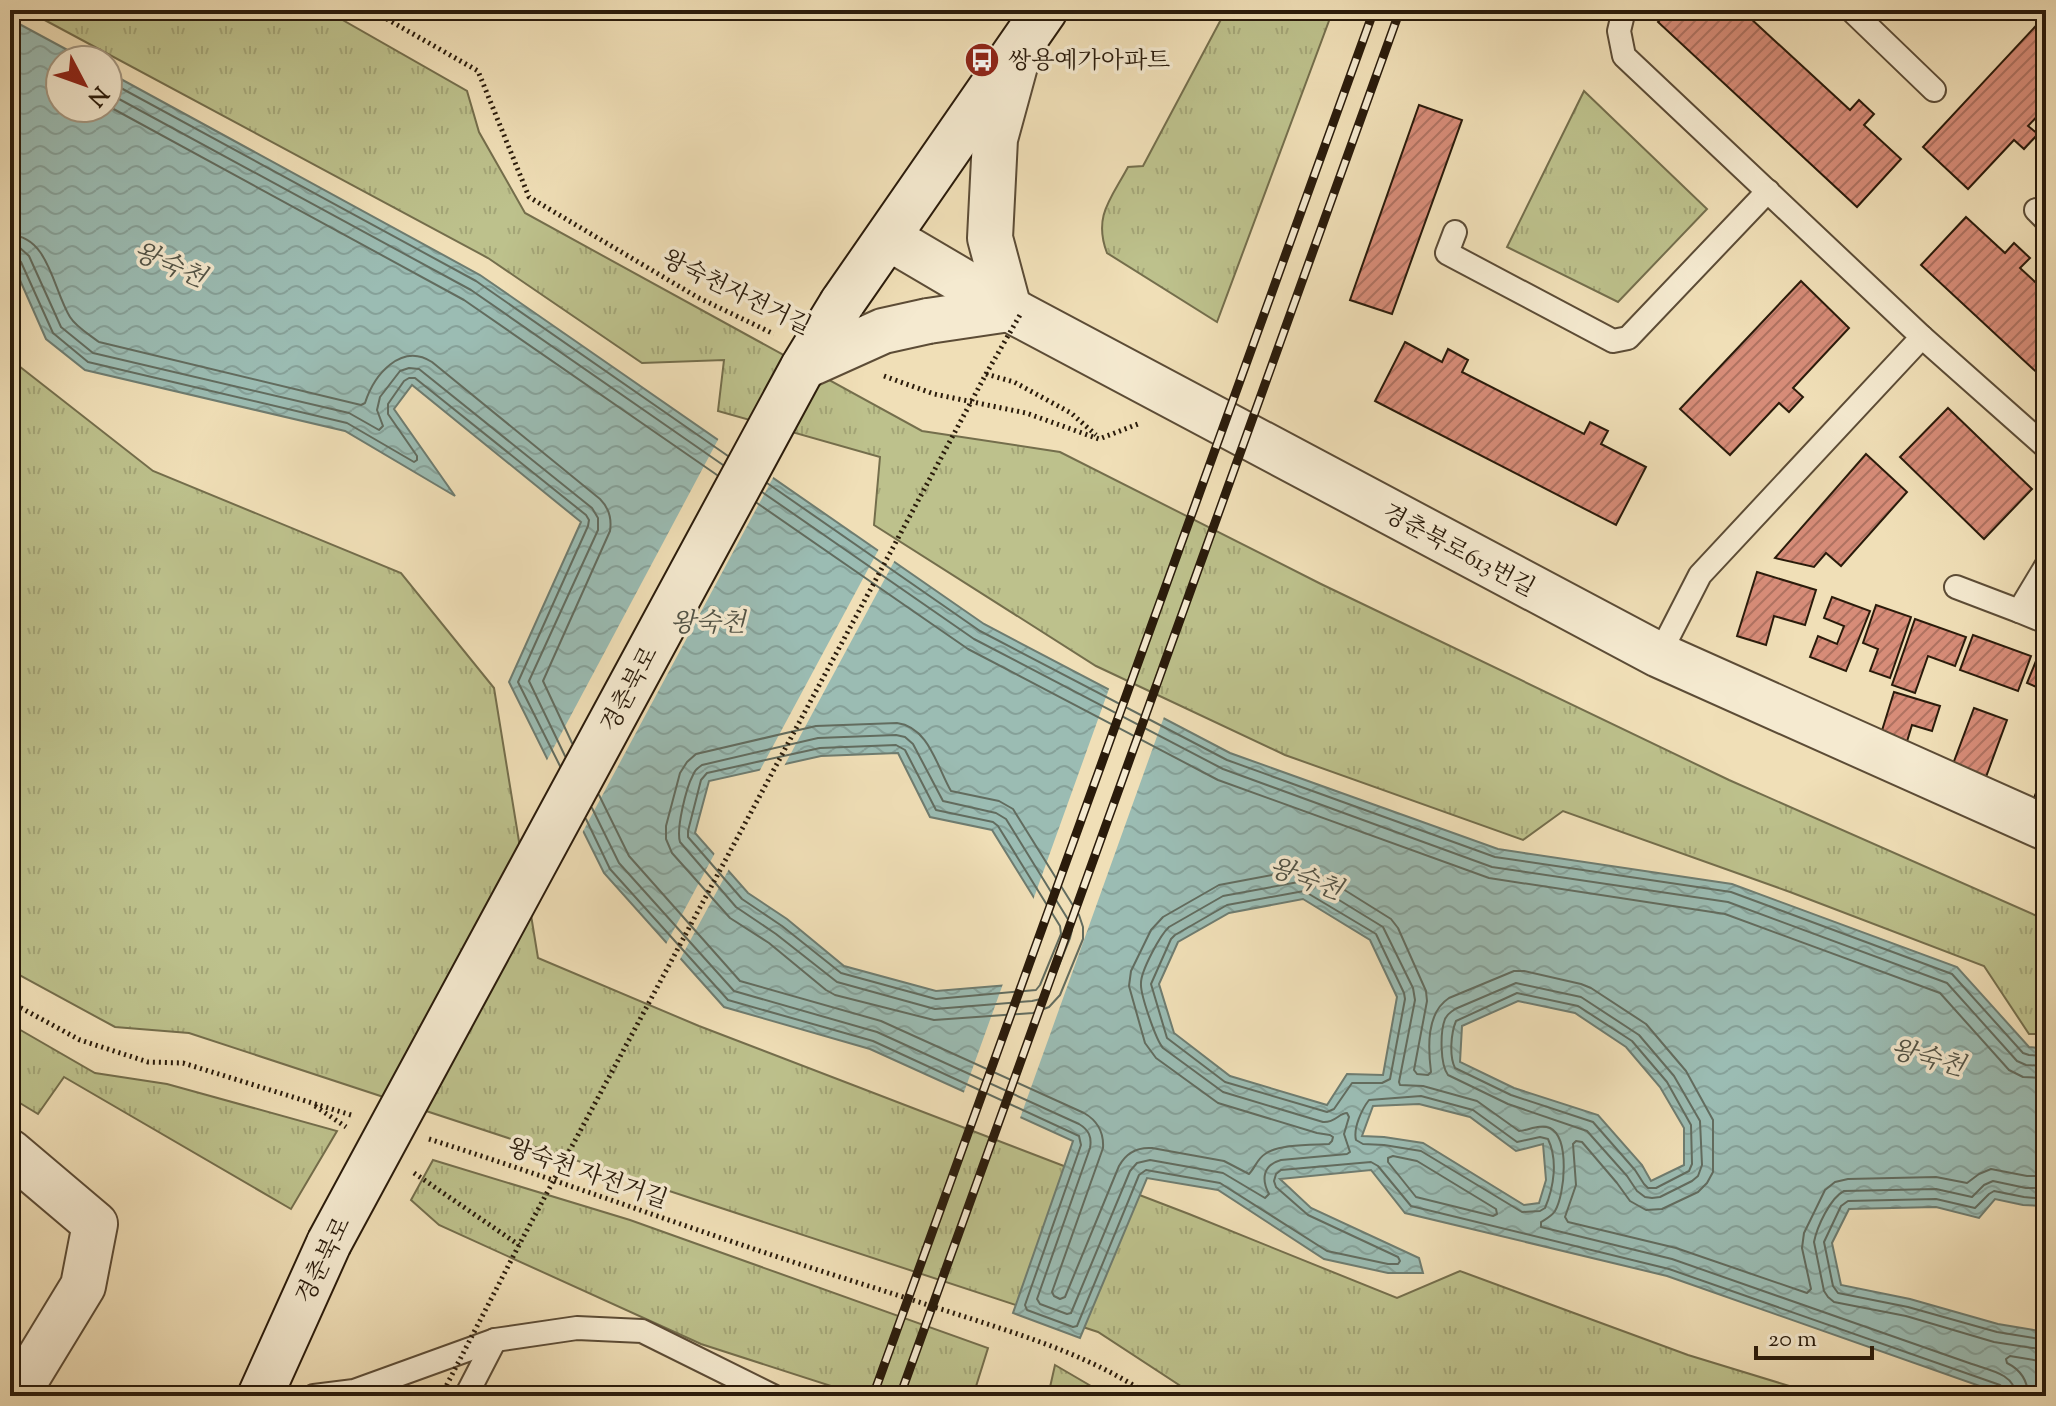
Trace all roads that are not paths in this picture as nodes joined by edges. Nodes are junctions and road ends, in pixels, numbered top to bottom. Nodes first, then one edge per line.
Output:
1 (1045, 10) edge
2 (1624, 10) edge
3 (1851, 10) edge
4 (1020, 47) junction
5 (1934, 90) dead end
6 (1768, 191) junction
7 (1455, 232) dead end
8 (889, 238) junction
9 (1014, 312) junction
10 (1922, 337) junction
11 (790, 351) junction
12 (2046, 447) edge
13 (2046, 566) edge
14 (1956, 587) dead end
15 (2019, 611) junction
16 (2046, 622) edge
17 (1659, 655) junction
18 (2046, 828) edge
19 (10, 1152) edge
20 (495, 1340) junction
21 (16, 1396) edge
22 (260, 1396) edge
23 (314, 1396) edge
24 (466, 1396) edge
25 (773, 1396) edge

1 - 4 street, 경춘북로
2 - 6 lane
3 - 5 lane
4 - 8 street, 경춘북로
4 - 9 street
6 - 7 lane
6 - 10 lane
8 - 9 street, 경춘북로613번길
8 - 11 street, 경춘북로, bridge
9 - 11 street, bridge
9 - 17 street, 경춘북로613번길
10 - 12 lane
10 - 17 lane
11 - 22 street, 경춘북로, bridge
13 - 15 lane
14 - 15 lane
15 - 16 lane
17 - 18 street, 경춘북로613번길
19 - 21 street
20 - 23 lane
20 - 24 lane
20 - 25 lane

